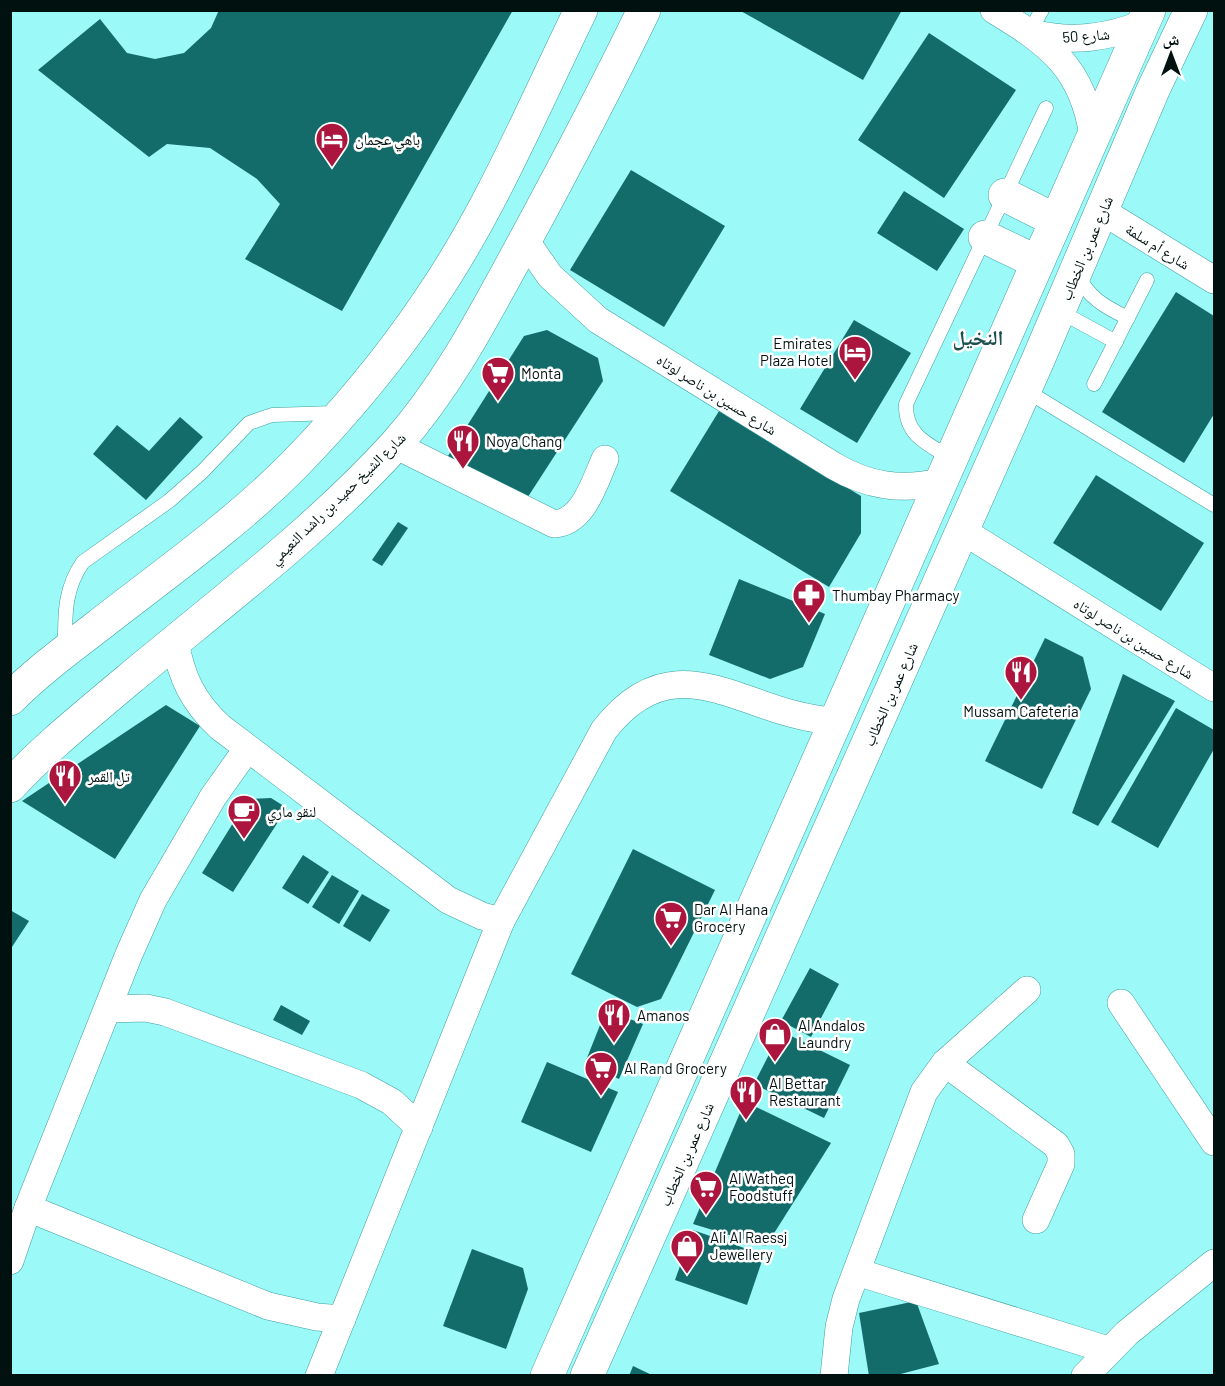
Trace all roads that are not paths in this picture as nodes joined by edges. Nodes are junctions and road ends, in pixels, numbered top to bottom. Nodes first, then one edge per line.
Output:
1 (581, 10) edge
2 (644, 10) edge
3 (994, 10) edge
4 (1191, 10) edge
5 (1146, 17) edge
6 (1036, 21) edge
7 (1046, 108) dead end
8 (1093, 136) junction
9 (1005, 195) junction
10 (1102, 211) junction
11 (1055, 220) junction
12 (985, 237) junction
13 (525, 240) junction
14 (1037, 262) junction
15 (1076, 270) junction
16 (1147, 280) dead end
17 (1215, 280) edge
18 (1059, 311) junction
19 (1128, 318) junction
20 (1116, 342) junction
21 (1001, 343) junction
22 (1038, 360) junction
23 (1094, 384) dead end
24 (1025, 390) junction
25 (340, 413) junction
26 (395, 445) junction
27 (605, 459) dead end
28 (945, 470) junction
29 (1215, 505) edge
30 (963, 531) junction
31 (175, 641) junction
32 (65, 652) junction
33 (861, 661) junction
34 (898, 677) junction
35 (1215, 688) edge
36 (10, 699) edge
37 (834, 721) junction
38 (248, 749) junction
39 (10, 786) edge
40 (501, 921) junction
41 (1027, 990) dead end
42 (1121, 1003) dead end
43 (108, 1009) junction
44 (945, 1063) junction
45 (419, 1127) junction
46 (1215, 1142) edge
47 (28, 1208) junction
48 (1036, 1220) dead end
49 (10, 1261) edge
50 (1215, 1263) edge
51 (857, 1272) junction
52 (342, 1319) junction
53 (1108, 1350) junction
54 (319, 1376) edge
55 (547, 1376) edge
56 (587, 1376) edge
57 (834, 1376) edge
58 (1085, 1376) edge

1 - 25 street
2 - 13 street, شارع الشيخ حميد بن راشد النعيمي
3 - 6 street, شارع 50
4 - 10 street, شارع عمر بن الخطاب
5 - 6 street, شارع 50
5 - 8 street
6 - 8 street, شارع 50
7 - 9 lane
8 - 11 street
9 - 11 street
9 - 12 lane
10 - 15 street, شارع عمر بن الخطاب
10 - 17 street, شارع أم سلمة
11 - 14 street
12 - 14 street
12 - 28 lane
13 - 26 street, شارع الشيخ حميد بن راشد النعيمي
13 - 28 street, شارع حسين بن ناصر لوتاه
14 - 21 street
15 - 18 street, شارع عمر بن الخطاب
15 - 19 lane
16 - 19 lane
18 - 20 lane
18 - 22 street, شارع عمر بن الخطاب
19 - 20 lane
20 - 23 lane
21 - 22 street
21 - 28 street
22 - 24 street, شارع عمر بن الخطاب
24 - 29 lane
24 - 30 street, شارع عمر بن الخطاب
25 - 32 street
25 - 32 lane
26 - 27 street
26 - 31 street, شارع الشيخ حميد بن راشد النعيمي
28 - 33 street
30 - 34 street, شارع عمر بن الخطاب
30 - 35 street, شارع حسين بن ناصر لوتاه
31 - 38 street
31 - 39 street, شارع الشيخ حميد بن راشد النعيمي
32 - 36 street
33 - 34 street
33 - 37 street
34 - 56 street, شارع عمر بن الخطاب
37 - 40 street
37 - 55 street
38 - 40 street
38 - 43 street
40 - 45 street
41 - 44 street
42 - 46 street
43 - 45 street
43 - 47 street
44 - 48 street
44 - 51 street
45 - 52 street
47 - 49 street
47 - 52 street
50 - 53 street
51 - 53 street
51 - 57 street
52 - 54 street
53 - 58 street

